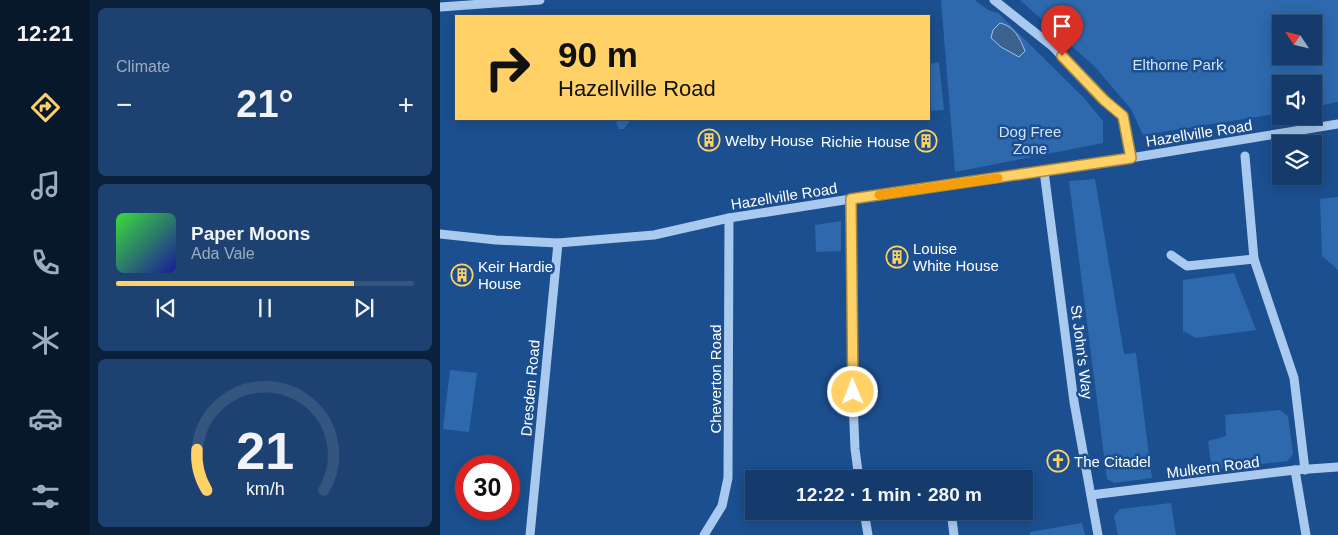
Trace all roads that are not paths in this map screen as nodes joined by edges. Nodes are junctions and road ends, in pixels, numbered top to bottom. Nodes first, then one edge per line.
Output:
1 (540, 0) edge
2 (994, 0) edge
3 (440, 7) edge
4 (1338, 124) edge
5 (1245, 156) dead end
6 (1131, 158) junction
7 (1044, 171) junction
8 (851, 199) junction
9 (729, 218) junction
10 (440, 234) edge
11 (558, 243) junction
12 (1171, 254) dead end
13 (1254, 259) junction
14 (1338, 467) edge
15 (858, 470) edge
16 (1300, 470) junction
17 (1091, 495) junction
18 (866, 520) edge
19 (952, 520) edge
20 (530, 535) edge
21 (704, 535) edge
22 (868, 535) edge
23 (954, 535) edge
24 (1098, 535) edge
25 (1306, 535) edge

1 - 3 street
2 - 6 street
4 - 6 street, Hazellville Road
5 - 13 street
6 - 7 street, Hazellville Road
7 - 8 street, Hazellville Road
7 - 17 street, St John's Way
8 - 9 street, Hazellville Road
8 - 15 street
9 - 11 street, Hazellville Road
9 - 21 street, Cheverton Road
10 - 11 street, Hazellville Road
11 - 20 street, Dresden Road
12 - 13 street
13 - 16 street
14 - 16 street, Mulkern Road
16 - 17 street, Mulkern Road
16 - 25 street
17 - 24 street, St John's Way
18 - 22 street
19 - 23 street

